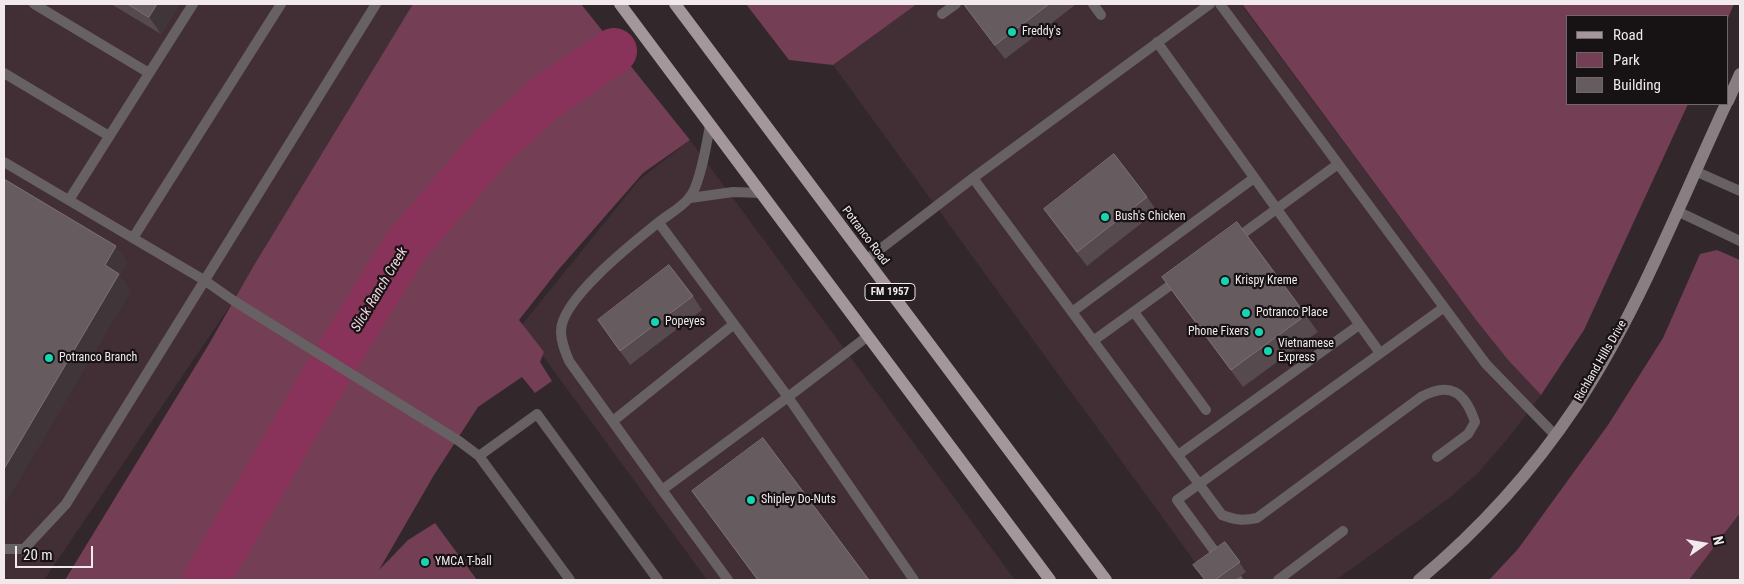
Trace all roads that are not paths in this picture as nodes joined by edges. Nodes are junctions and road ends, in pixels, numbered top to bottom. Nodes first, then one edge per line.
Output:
1 (34, 4) edge
2 (193, 4) edge
3 (281, 4) edge
4 (376, 4) edge
5 (620, 4) edge
6 (675, 4) edge
7 (956, 4) edge
8 (1093, 4) edge
9 (1210, 4) edge
10 (1220, 4) edge
11 (942, 14) dead end
12 (1101, 15) dead end
13 (1157, 42) junction
14 (4, 73) edge
15 (149, 74) junction
16 (1740, 74) edge
17 (1729, 98) edge
18 (1726, 105) edge
19 (710, 125) junction
20 (109, 136) junction
21 (4, 162) edge
22 (1338, 164) junction
23 (1695, 171) junction
24 (973, 178) junction
25 (1254, 178) junction
26 (1740, 191) edge
27 (761, 193) junction
28 (690, 198) junction
29 (69, 200) junction
30 (1277, 209) junction
31 (1677, 211) junction
32 (659, 223) junction
33 (133, 238) junction
34 (1740, 241) edge
35 (1229, 243) edge
36 (866, 260) junction
37 (1189, 272) edge
38 (204, 280) junction
39 (1443, 308) junction
40 (1072, 312) junction
41 (1134, 312) junction
42 (734, 324) junction
43 (1359, 325) junction
44 (868, 336) junction
45 (1093, 341) junction
46 (1380, 353) junction
47 (788, 397) junction
48 (1206, 410) dead end
49 (613, 421) junction
50 (1555, 435) junction
51 (1178, 455) junction
52 (479, 456) junction
53 (1437, 457) dead end
54 (1200, 484) junction
55 (662, 490) junction
56 (1343, 530) dead end
57 (4, 549) edge
58 (1221, 560) edge
59 (570, 580) edge
60 (658, 580) edge
61 (728, 580) edge
62 (914, 580) edge
63 (1050, 580) edge
64 (1106, 580) edge
65 (1278, 580) edge
66 (1419, 580) edge

1 - 15 lane
2 - 15 lane
3 - 33 lane
4 - 38 lane
5 - 19 main road
6 - 36 main road, Potranco Road / FM 1957
7 - 11 lane
8 - 12 lane
9 - 13 lane
10 - 22 lane
13 - 24 lane
13 - 25 lane
14 - 20 lane
15 - 20 lane
16 - 17 street, Richland Hills Drive
18 - 23 street, Richland Hills Drive
19 - 27 main road
19 - 28 lane
20 - 29 lane
21 - 29 lane
22 - 30 lane
22 - 39 lane
23 - 26 lane
23 - 31 street, Richland Hills Drive
24 - 36 lane
24 - 40 lane
25 - 30 lane
25 - 40 lane
27 - 28 lane
27 - 44 main road
28 - 32 lane
29 - 33 lane
30 - 35 lane
30 - 43 lane
31 - 34 lane
31 - 50 street, Richland Hills Drive
32 - 42 lane
32 - 49 lane
33 - 38 lane
36 - 64 main road, Potranco Road / FM 1957
37 - 41 lane
38 - 52 lane
38 - 57 lane
39 - 46 lane
39 - 50 lane
40 - 45 lane
41 - 45 lane
41 - 48 lane
42 - 47 lane
42 - 49 lane
43 - 46 lane
43 - 51 lane
44 - 47 lane
44 - 63 main road
45 - 51 lane
46 - 54 lane
47 - 55 lane
47 - 62 lane
49 - 55 lane
50 - 66 street, Richland Hills Drive
51 - 54 lane
52 - 59 lane
52 - 60 lane
53 - 54 lane
54 - 58 lane
55 - 61 lane
56 - 65 lane

